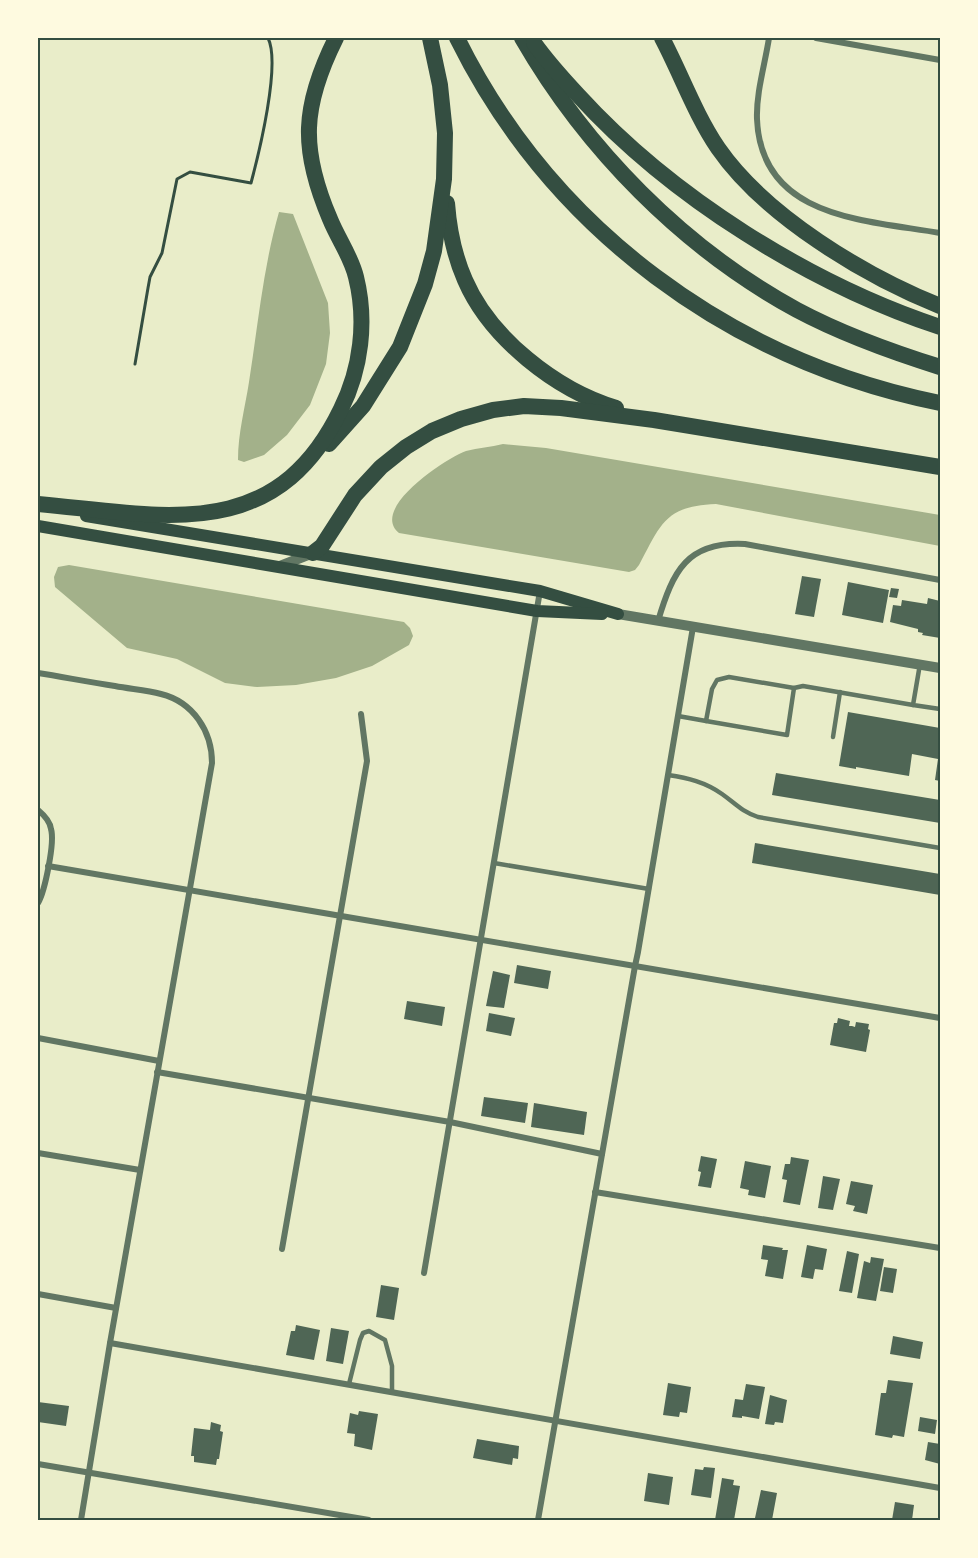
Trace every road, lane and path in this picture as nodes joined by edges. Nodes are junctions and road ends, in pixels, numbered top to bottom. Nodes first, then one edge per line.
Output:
1 (268, 38) edge
2 (336, 38) edge
3 (430, 38) edge
4 (458, 38) edge
5 (522, 38) edge
6 (531, 38) edge
7 (662, 38) edge
8 (769, 38) edge
9 (816, 38) edge
10 (940, 60) edge
11 (444, 179) junction
12 (940, 233) edge
13 (940, 306) edge
14 (940, 327) edge
15 (135, 364) dead end
16 (940, 367) edge
17 (940, 403) edge
18 (654, 420) junction
19 (310, 460) junction
20 (940, 468) edge
21 (38, 506) edge
22 (38, 526) edge
23 (313, 554) junction
24 (280, 566) junction
25 (940, 580) edge
26 (540, 591) junction
27 (537, 611) junction
28 (618, 614) junction
29 (658, 621) junction
30 (693, 627) junction
31 (920, 664) junction
32 (940, 668) edge
33 (38, 673) edge
34 (794, 688) junction
35 (840, 692) junction
36 (913, 705) junction
37 (940, 709) edge
38 (361, 714) dead end
39 (678, 716) junction
40 (706, 721) junction
41 (833, 737) dead end
42 (668, 775) junction
43 (38, 810) edge
44 (940, 848) edge
45 (494, 863) junction
46 (48, 866) junction
47 (649, 889) junction
48 (189, 890) junction
49 (38, 903) edge
50 (339, 915) junction
51 (481, 939) junction
52 (635, 966) junction
53 (940, 1018) edge
54 (38, 1038) edge
55 (159, 1061) junction
56 (157, 1072) junction
57 (309, 1098) junction
58 (450, 1122) junction
59 (38, 1153) edge
60 (602, 1154) junction
61 (140, 1170) junction
62 (595, 1191) junction
63 (940, 1248) edge
64 (282, 1249) dead end
65 (424, 1273) dead end
66 (38, 1294) edge
67 (116, 1308) junction
68 (110, 1343) junction
69 (349, 1384) junction
70 (392, 1392) junction
71 (556, 1420) junction
72 (38, 1464) edge
73 (88, 1473) junction
74 (940, 1488) edge
75 (356, 1519) edge
76 (81, 1521) edge
77 (369, 1521) edge
78 (538, 1521) edge

1 - 15 path
2 - 19 highway
3 - 11 highway
4 - 17 highway
5 - 16 highway
6 - 14 highway
7 - 13 highway
8 - 12 street
9 - 10 street
11 - 18 highway
11 - 19 highway
18 - 20 highway
18 - 23 highway
19 - 21 highway
21 - 23 main road
22 - 24 main road
23 - 24 street
23 - 26 main road
24 - 27 main road
25 - 29 street
26 - 27 street
26 - 28 main road
27 - 28 main road
27 - 45 street
28 - 29 street
29 - 30 street
30 - 31 street
30 - 39 street
31 - 32 street
31 - 36 lane
33 - 48 street
34 - 35 lane
34 - 40 lane
34 - 40 lane
35 - 36 lane
35 - 41 lane
36 - 37 lane
38 - 50 street
39 - 40 lane
39 - 42 street
42 - 44 lane
42 - 47 street
43 - 46 street
45 - 47 lane
45 - 51 street
46 - 48 street
46 - 49 street
47 - 52 street
48 - 50 street
48 - 55 street
50 - 51 street
50 - 57 street
51 - 52 street
51 - 58 street
52 - 53 street
52 - 60 street
54 - 55 street
55 - 56 street
56 - 57 street
56 - 61 street
57 - 58 street
57 - 64 street
58 - 60 street
58 - 65 street
59 - 61 street
60 - 62 street
61 - 67 street
62 - 63 street
62 - 71 street
66 - 67 street
67 - 68 street
68 - 69 street
68 - 73 street
69 - 70 street
69 - 70 lane
70 - 71 street
71 - 74 street
71 - 78 street
72 - 73 street
73 - 75 street
73 - 76 street
75 - 77 street

